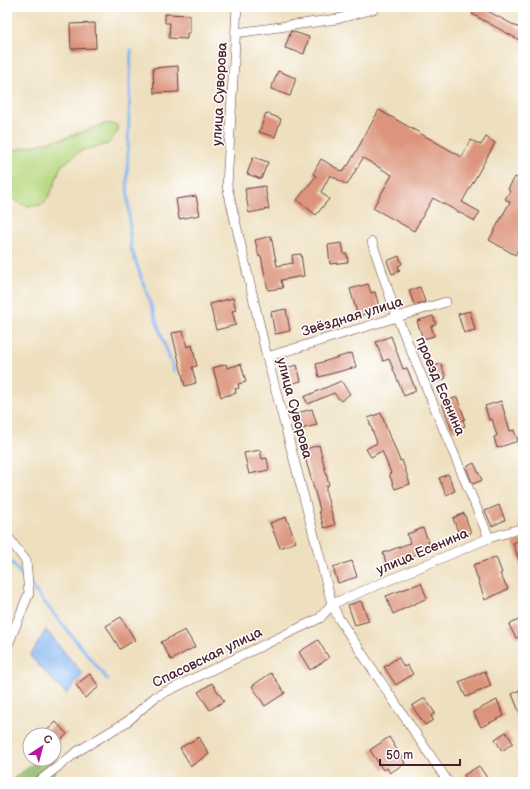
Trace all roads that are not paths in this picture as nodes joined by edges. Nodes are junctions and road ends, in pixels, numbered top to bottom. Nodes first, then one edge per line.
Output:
1 (237, 7) edge
2 (375, 7) edge
3 (236, 33) junction
4 (372, 242) dead end
5 (446, 302) dead end
6 (397, 317) junction
7 (267, 357) junction
8 (523, 528) edge
9 (7, 536) edge
10 (489, 538) junction
11 (332, 604) junction
12 (7, 647) edge
13 (38, 782) edge
14 (448, 782) edge

1 - 3 street, улица Суворова
2 - 3 street
3 - 7 street, улица Суворова
4 - 6 street, проезд Есенина
5 - 6 street, Звёздная улица
6 - 7 street, Звёздная улица
6 - 10 street, проезд Есенина
7 - 11 street, улица Суворова
8 - 10 street, улица Есенина
9 - 12 street
10 - 11 street, улица Есенина
11 - 13 street, Спасовская улица
11 - 14 street, улица Суворова

